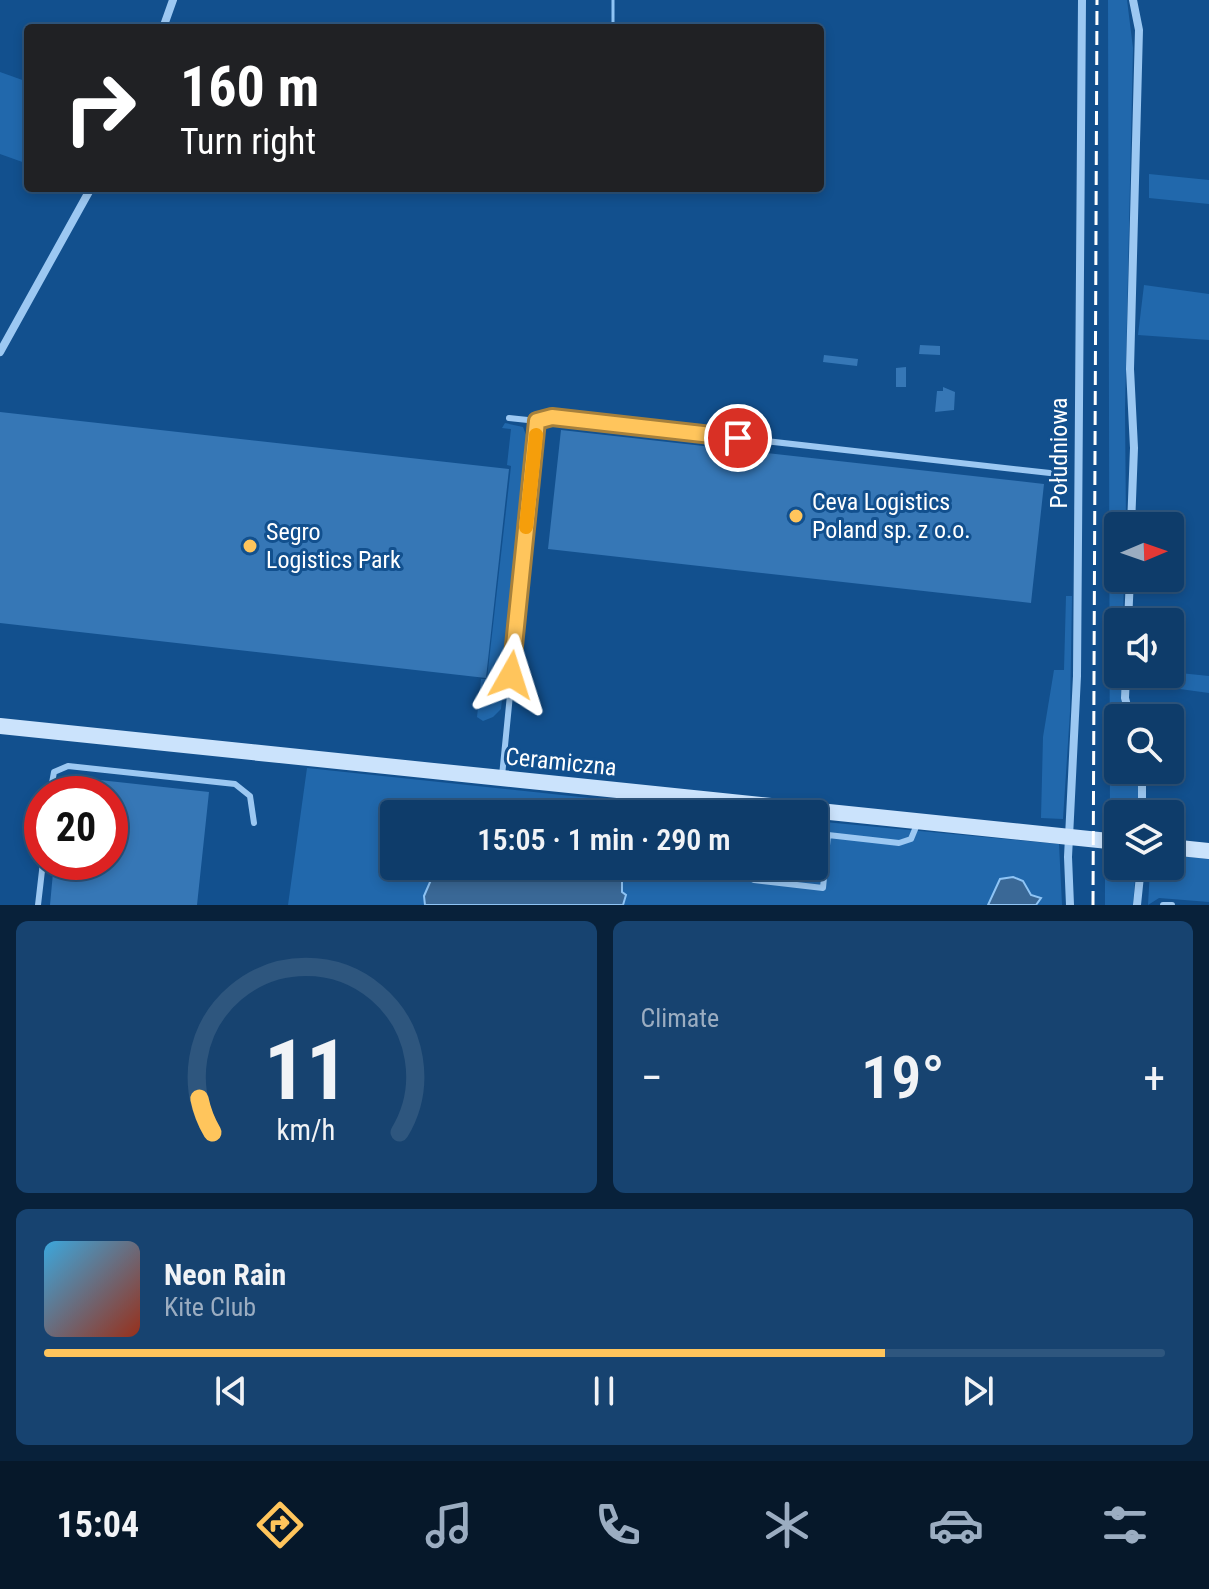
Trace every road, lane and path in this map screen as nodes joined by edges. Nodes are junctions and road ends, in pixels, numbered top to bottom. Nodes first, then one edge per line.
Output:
1 (173, 0) edge
2 (1082, 0) edge
3 (1133, 0) edge
4 (164, 24) edge
5 (89, 192) edge
6 (0, 352) edge
7 (509, 418) dead end
8 (537, 421) junction
9 (1050, 473) dead end
10 (1132, 512) edge
11 (0, 726) edge
12 (53, 776) edge
13 (501, 780) junction
14 (844, 814) junction
15 (918, 822) junction
16 (254, 823) dead end
17 (828, 835) edge
18 (842, 836) junction
19 (1069, 837) junction
20 (1104, 841) edge
21 (1184, 848) edge
22 (1209, 851) edge
23 (41, 880) edge
24 (754, 880) dead end
25 (824, 880) edge
26 (1140, 880) edge
27 (38, 905) edge
28 (1070, 905) edge
29 (1137, 905) edge
30 (1163, 905) edge
31 (1172, 905) edge

1 - 4 street
2 - 19 street, Południowa
3 - 10 street
5 - 6 street
7 - 8 lane
8 - 9 lane
8 - 13 lane
11 - 13 main road, Ceramiczna
12 - 16 lane
13 - 14 main road, Ceramiczna
14 - 15 main road, Ceramiczna
14 - 18 lane
15 - 18 lane
15 - 19 main road, Ceramiczna
17 - 18 lane
19 - 20 main road, Ceramiczna
19 - 28 street, Południowa
21 - 22 main road
23 - 27 lane
24 - 25 lane
26 - 29 street
30 - 31 lane

